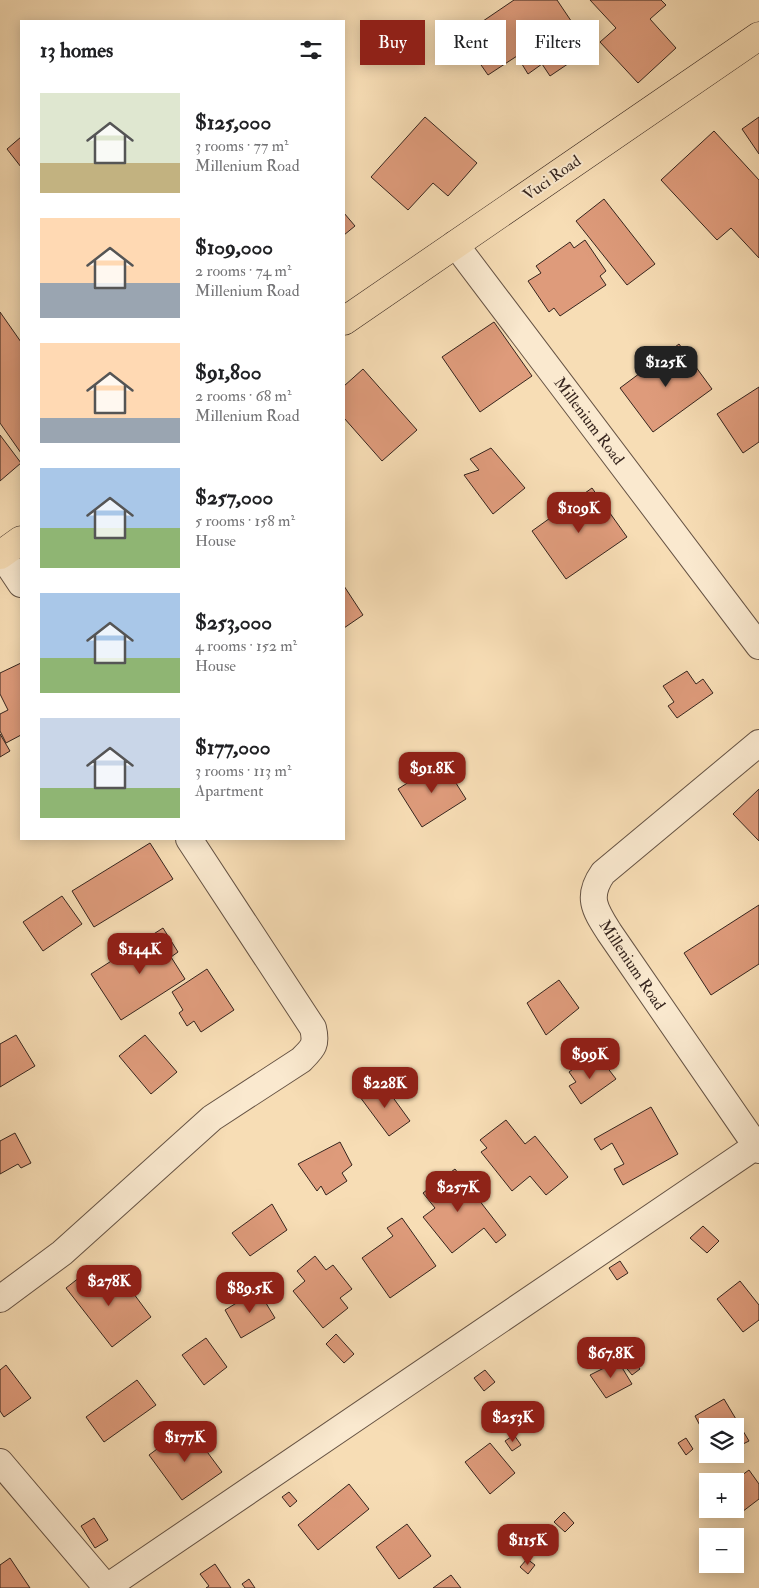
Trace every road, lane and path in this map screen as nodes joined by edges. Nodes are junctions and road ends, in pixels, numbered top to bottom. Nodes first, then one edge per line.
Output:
1 (759, 36) edge
2 (455, 244) junction
3 (345, 319) edge
4 (8, 550) edge
5 (20, 581) edge
6 (759, 646) edge
7 (759, 743) edge
8 (190, 840) edge
9 (757, 1148) edge
10 (0, 1299) edge
11 (0, 1462) edge
12 (107, 1587) edge

1 - 2 main road, Vuci Road
2 - 3 main road, Vuci Road
2 - 6 street, Millenium Road
4 - 5 street
7 - 9 street, Millenium Road
8 - 10 street
9 - 12 street
11 - 12 street

